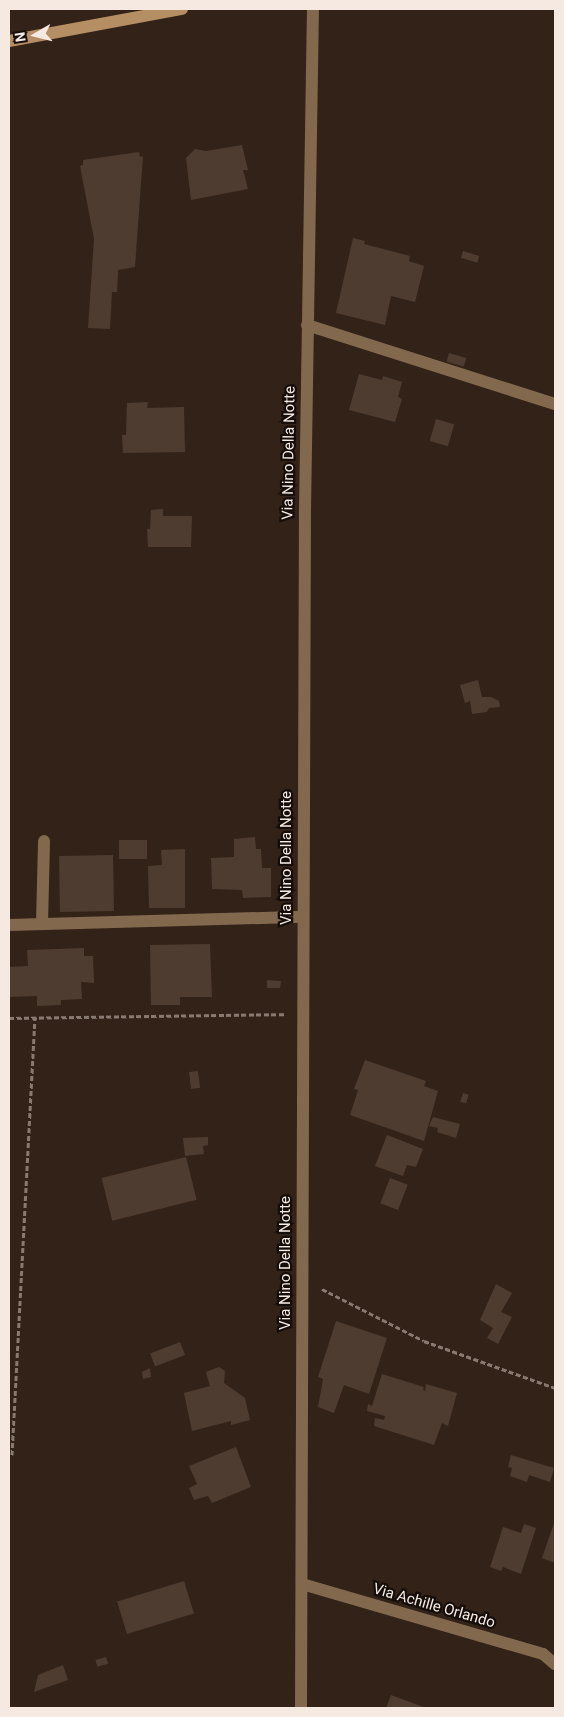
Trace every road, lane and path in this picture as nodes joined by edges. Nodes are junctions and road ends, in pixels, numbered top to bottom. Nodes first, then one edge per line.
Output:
1 (182, 9) edge
2 (312, 9) edge
3 (9, 41) edge
4 (307, 325) junction
5 (555, 404) edge
6 (44, 841) dead end
7 (303, 917) junction
8 (42, 924) junction
9 (9, 925) edge
10 (303, 1014) junction
11 (35, 1017) junction
12 (9, 1018) edge
13 (302, 1279) junction
14 (555, 1388) edge
15 (12, 1455) dead end
16 (302, 1584) junction
17 (555, 1664) edge
18 (301, 1708) edge

1 - 3 main road
2 - 4 street, Via Nino Della Notte
4 - 5 street
4 - 7 street, Via Nino Della Notte
6 - 8 street
7 - 8 street
7 - 10 street, Via Nino Della Notte
8 - 9 street
10 - 11 path
10 - 13 street, Via Nino Della Notte
11 - 12 path
11 - 15 path
13 - 14 path
13 - 16 street, Via Nino Della Notte
16 - 17 street, Via Achille Orlando
16 - 18 street, Via Nino Della Notte

